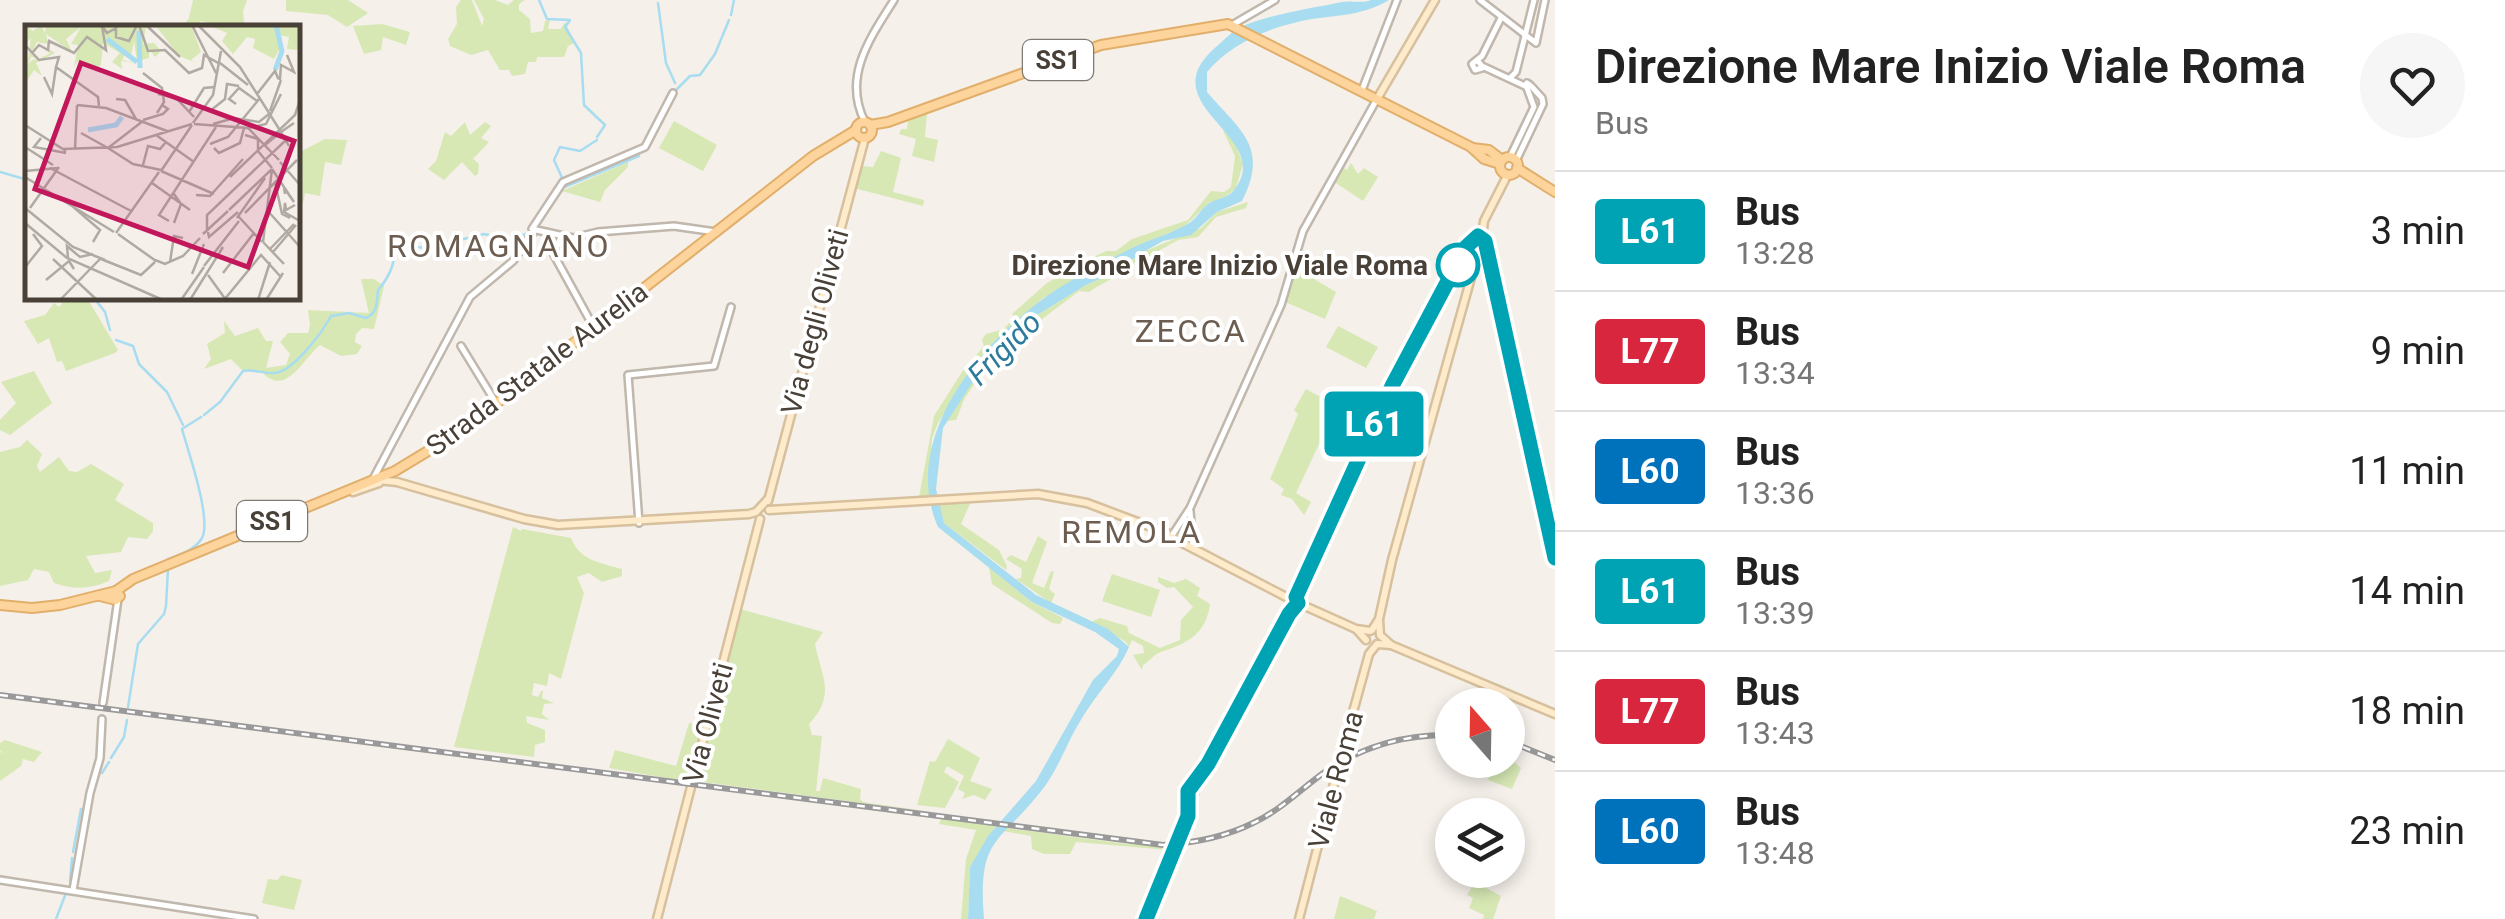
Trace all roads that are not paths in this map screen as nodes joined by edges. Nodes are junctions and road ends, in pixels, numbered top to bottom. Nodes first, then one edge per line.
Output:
1 (894, 0) edge
2 (1274, 0) edge
3 (1397, 0) edge
4 (1435, 0) edge
5 (1480, 0) edge
6 (1534, 0) edge
7 (1545, 0) edge
8 (1502, 18) junction
9 (1233, 26) junction
10 (1525, 37) junction
11 (1513, 75) junction
12 (1528, 85) junction
13 (1362, 91) junction
14 (673, 93) dead end
15 (1378, 99) junction
16 (863, 130) junction
17 (1472, 148) junction
18 (1507, 166) junction
19 (1555, 192) edge
20 (534, 229) junction
21 (716, 232) junction
22 (561, 236) junction
23 (1477, 243) junction
24 (731, 307) dead end
25 (594, 328) junction
26 (461, 346) dead end
27 (496, 404) junction
28 (1384, 404) junction
29 (1429, 423) junction
30 (395, 471) junction
31 (372, 482) junction
32 (394, 482) junction
33 (342, 493) junction
34 (1190, 508) junction
35 (762, 513) junction
36 (1179, 522) junction
37 (639, 523) junction
38 (1190, 526) junction
39 (1170, 537) junction
40 (1190, 546) junction
41 (1555, 558) edge
42 (115, 598) junction
43 (1294, 601) junction
44 (0, 605) edge
45 (1379, 619) junction
46 (1356, 629) junction
47 (1371, 631) junction
48 (1380, 635) junction
49 (1367, 641) junction
50 (1377, 644) junction
51 (1392, 645) junction
52 (1369, 654) junction
53 (104, 703) dead end
54 (1555, 714) edge
55 (102, 719) dead end
56 (0, 880) edge
57 (73, 890) junction
58 (254, 919) edge
59 (657, 919) edge
60 (1146, 919) edge
61 (1299, 919) edge

1 - 16 street
2 - 9 street
3 - 13 street
4 - 15 main road
5 - 8 street
6 - 10 street
7 - 10 street
8 - 10 street
8 - 11 street
9 - 13 main road
9 - 16 main road, Strada Statale Aurelia / SS1
10 - 11 street
11 - 12 street
12 - 18 street
12 - 18 street
13 - 15 main road
14 - 20 street
15 - 17 main road
15 - 34 street
16 - 21 main road, Strada Statale Aurelia / SS1
16 - 35 main road, Via degli Oliveti
17 - 18 main road
17 - 18 main road
18 - 19 main road
18 - 23 main road
20 - 22 street
20 - 31 street
21 - 22 street
21 - 25 main road, Strada Statale Aurelia / SS1
22 - 25 street
23 - 28 main road
23 - 29 main road
23 - 41 main road
24 - 37 street
25 - 27 main road, Strada Statale Aurelia / SS1
26 - 27 street
27 - 30 main road, Strada Statale Aurelia / SS1
28 - 29 street
28 - 43 main road
29 - 45 main road
30 - 31 main road, Strada Statale Aurelia / SS1
30 - 32 main road
31 - 32 main road
31 - 33 main road, Strada Statale Aurelia / SS1
32 - 33 main road
32 - 37 main road
33 - 42 main road, Strada Statale Aurelia / SS1
34 - 36 street
34 - 38 street
35 - 37 main road
35 - 39 main road
35 - 59 main road, Via Oliveti
36 - 38 street
36 - 39 street
38 - 40 street
39 - 40 main road
40 - 43 main road
42 - 44 main road
42 - 53 street
43 - 46 main road
43 - 60 main road
45 - 47 main road
45 - 48 main road
46 - 47 main road
46 - 49 main road
47 - 48 main road
47 - 49 main road
48 - 50 main road
48 - 51 main road
49 - 50 main road
49 - 52 main road
50 - 51 main road
50 - 52 main road, Viale Roma
51 - 54 main road
52 - 61 main road, Viale Roma, bridge
55 - 57 street
56 - 57 street
57 - 58 street

